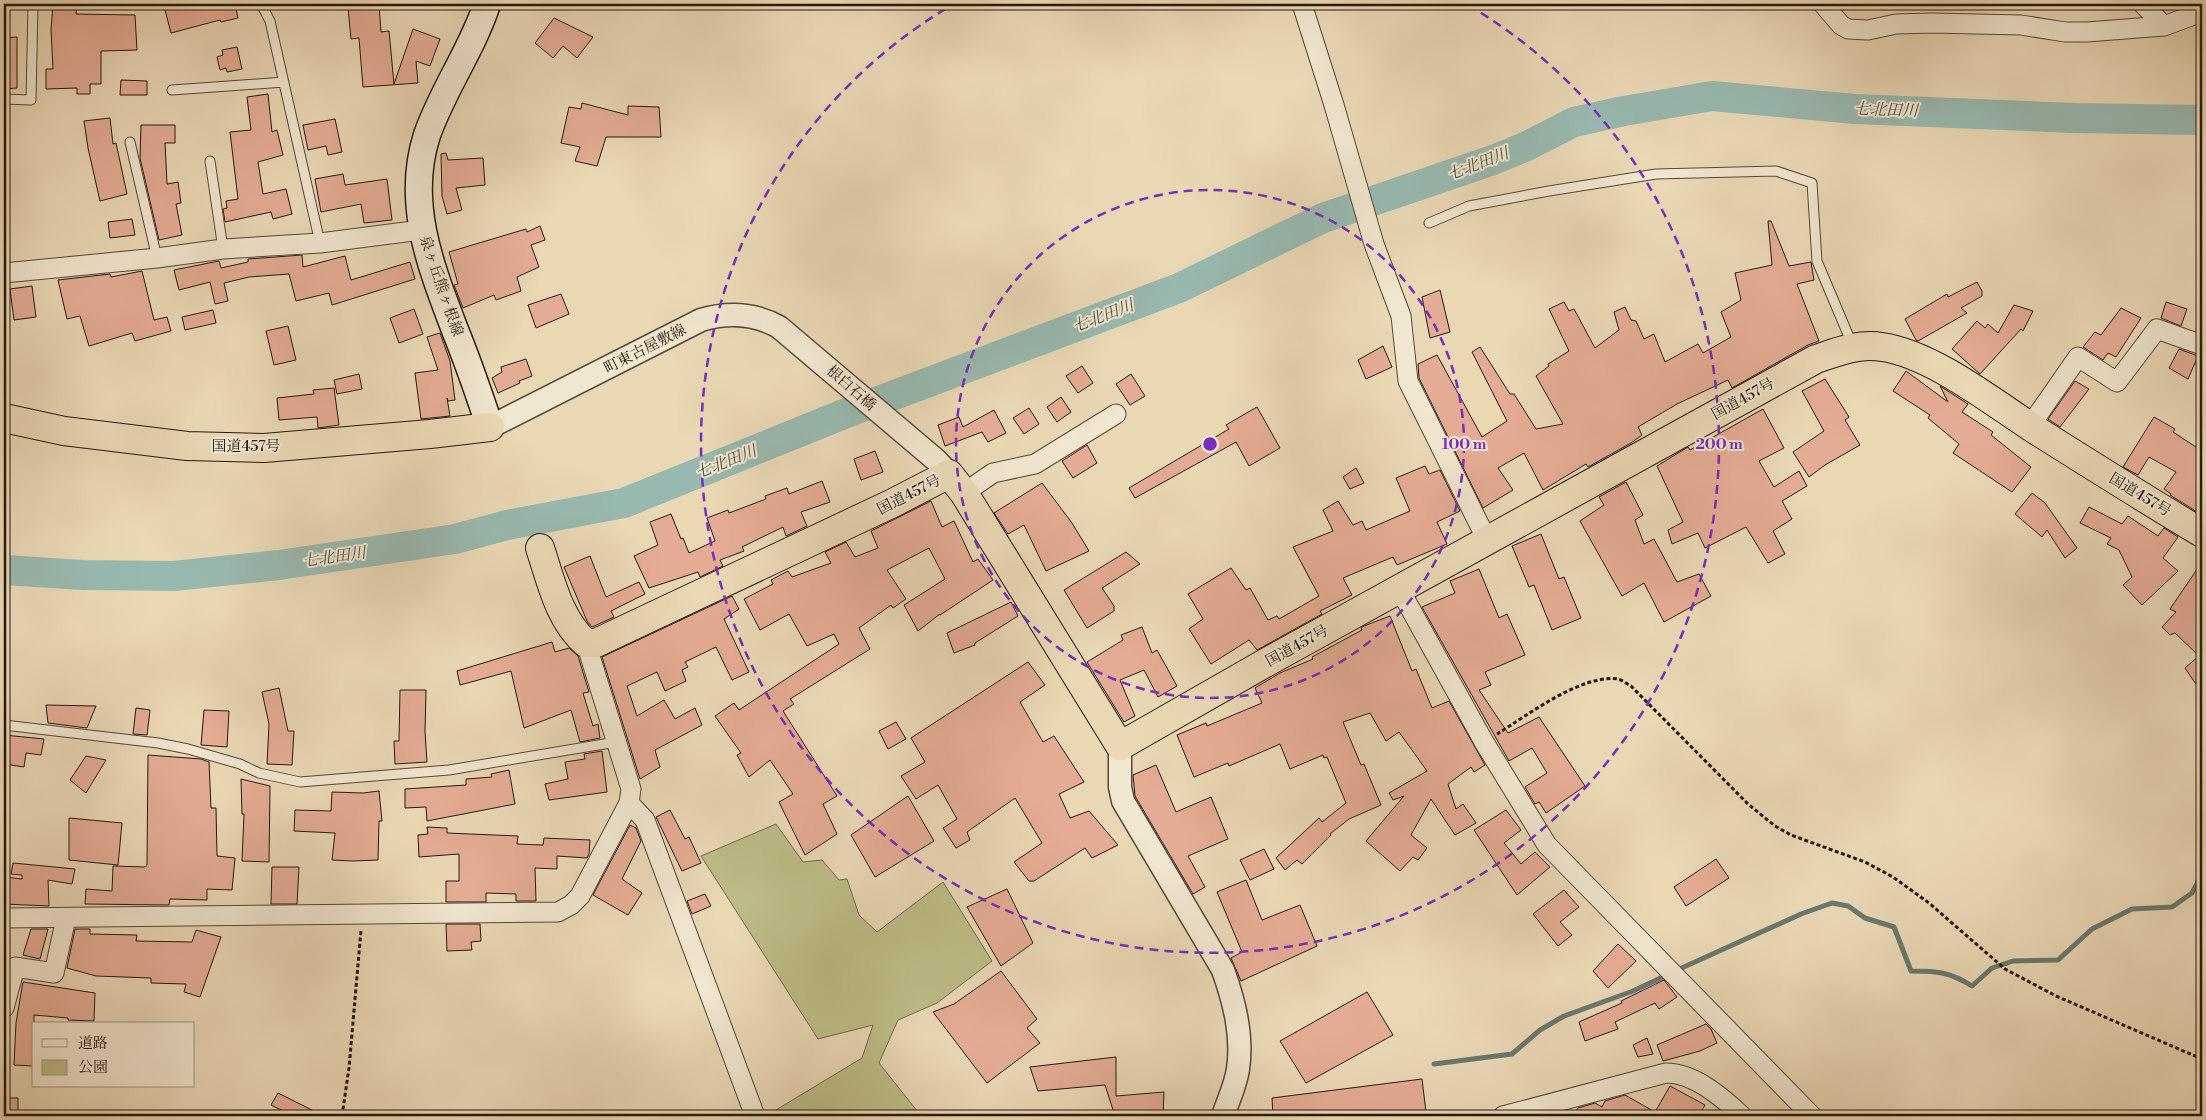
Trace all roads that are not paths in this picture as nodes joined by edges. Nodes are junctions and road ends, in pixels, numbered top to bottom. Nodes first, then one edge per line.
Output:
1 (33, 4) edge
2 (261, 4) edge
3 (487, 4) edge
4 (1302, 4) edge
5 (2143, 4) edge
6 (2202, 12) edge
7 (1832, 15) edge
8 (2167, 25) junction
9 (284, 82) junction
10 (172, 90) dead end
11 (4, 99) edge
12 (130, 142) dead end
13 (210, 161) dead end
14 (1429, 224) dead end
15 (421, 230) junction
16 (320, 243) junction
17 (223, 249) junction
18 (157, 258) junction
19 (4, 273) edge
20 (802, 345) joint
21 (2202, 345) edge
22 (1853, 347) junction
23 (1116, 414) dead end
24 (4, 418) edge
25 (490, 426) junction
26 (2030, 426) junction
27 (957, 484) junction
28 (2202, 533) edge
29 (1488, 542) junction
30 (540, 548) dead end
31 (1400, 590) junction
32 (586, 643) junction
33 (4, 726) edge
34 (616, 742) junction
35 (1120, 746) junction
36 (629, 803) junction
37 (4, 918) edge
38 (66, 918) junction
39 (4, 1008) edge
40 (755, 1116) edge
41 (1223, 1116) edge
42 (1503, 1116) edge
43 (1742, 1116) edge
44 (1812, 1116) edge

1 - 11 lane
2 - 9 lane
3 - 15 main road, 泉ヶ丘熊ヶ根線
4 - 29 street
5 - 8 street
6 - 8 street
7 - 8 street
9 - 10 lane
9 - 16 lane
12 - 18 lane
13 - 17 lane
14 - 22 lane
15 - 16 street
15 - 25 main road, 泉ヶ丘熊ヶ根線
16 - 17 street
17 - 18 street
18 - 19 street
20 - 25 street, 町東古屋敷線
20 - 27 street, 根白石橋
21 - 26 street
22 - 26 highway, 国道457号
22 - 29 highway, 国道457号
23 - 27 street
24 - 25 highway, 国道457号
26 - 28 highway, 国道457号
27 - 32 highway, 国道457号
27 - 35 highway, 国道457号
29 - 31 highway, 国道457号
30 - 32 highway
31 - 35 highway, 国道457号
31 - 44 street
32 - 34 street
33 - 34 lane
34 - 36 street
35 - 41 street
36 - 38 street
36 - 40 street
37 - 38 street
38 - 39 street
42 - 43 street

